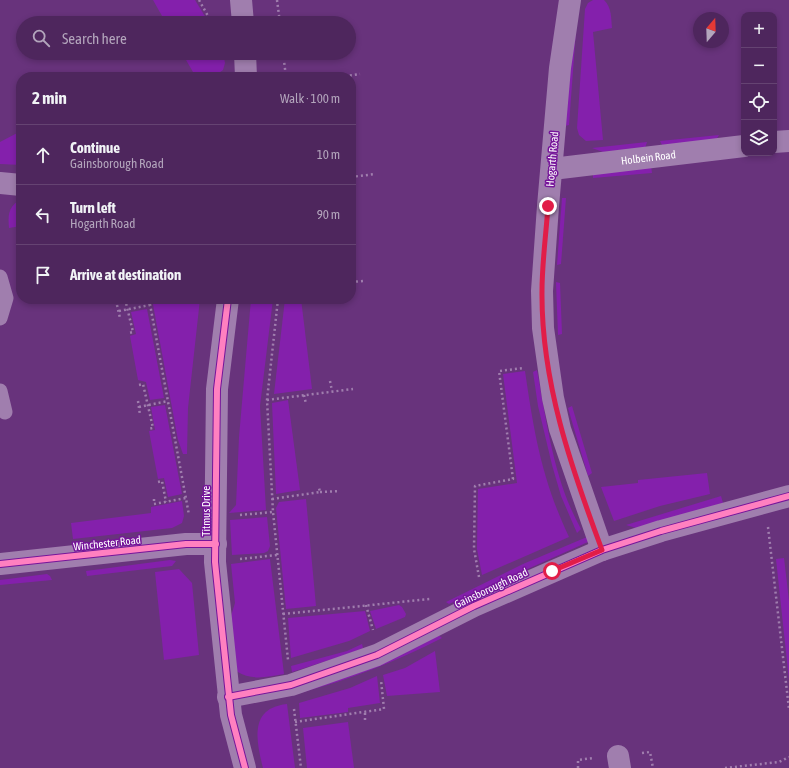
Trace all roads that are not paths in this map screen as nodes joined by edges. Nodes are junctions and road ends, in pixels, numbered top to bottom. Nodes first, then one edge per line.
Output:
1 (241, 0) edge
2 (570, 0) edge
3 (242, 16) edge
4 (245, 60) edge
5 (246, 72) edge
6 (789, 141) edge
7 (777, 142) edge
8 (741, 146) edge
9 (552, 170) junction
10 (0, 277) edge
11 (227, 304) edge
12 (0, 318) edge
13 (0, 391) edge
14 (5, 412) dead end
15 (789, 496) edge
16 (216, 544) junction
17 (602, 550) junction
18 (0, 564) edge
19 (228, 697) junction
20 (245, 768) edge

1 - 3 street
2 - 9 street, Hogarth Road
4 - 5 street
6 - 7 street
8 - 9 street, Holbein Road
9 - 17 street, Hogarth Road
10 - 12 lane
11 - 16 street, Titmus Drive
13 - 14 lane
15 - 17 street, Gainsborough Road
16 - 18 street, Winchester Road
16 - 19 street, Titmus Drive
17 - 19 street, Gainsborough Road
19 - 20 street, Titmus Drive

